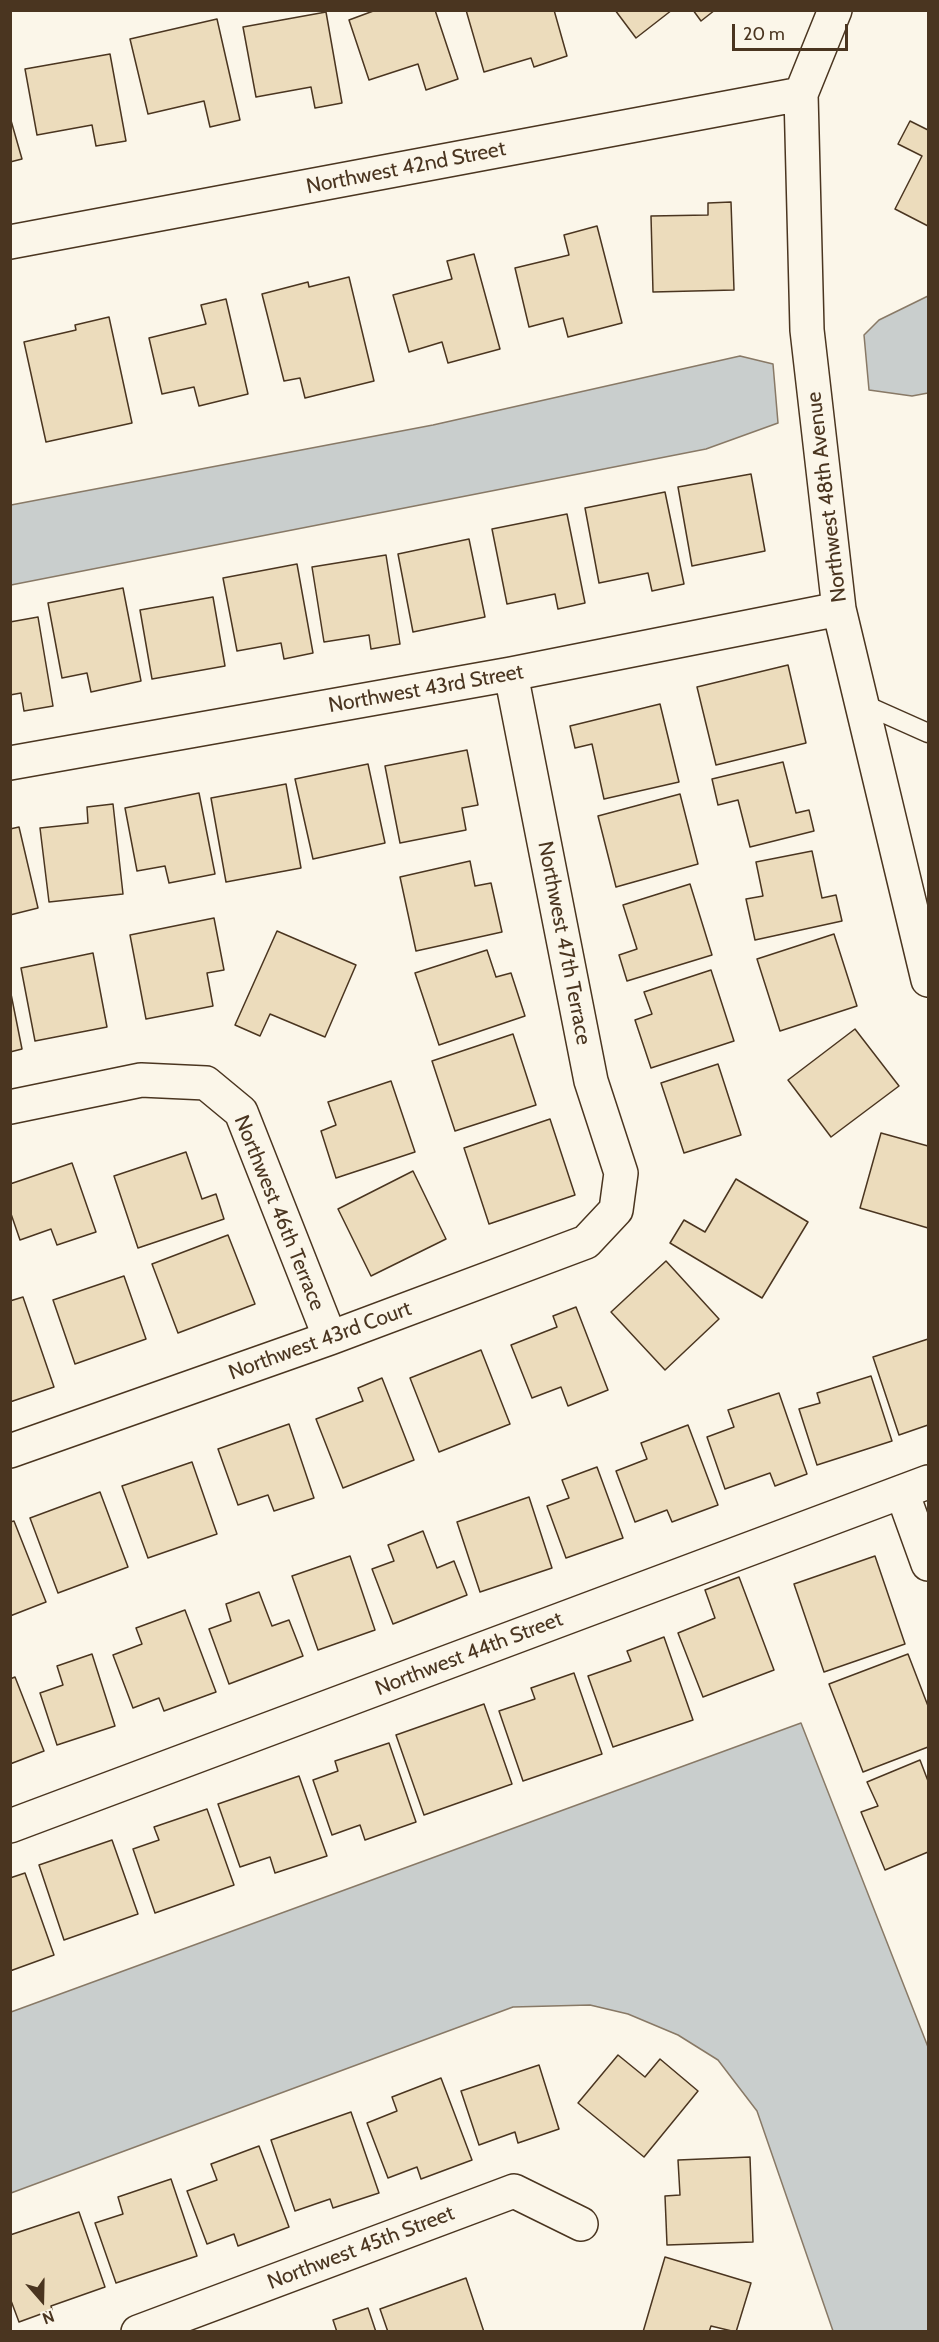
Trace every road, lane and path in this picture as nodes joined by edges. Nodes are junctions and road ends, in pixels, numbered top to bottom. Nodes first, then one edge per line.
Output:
1 (835, 10) edge
2 (801, 94) junction
3 (10, 243) edge
4 (840, 609) junction
5 (511, 674) junction
6 (863, 704) junction
7 (928, 733) edge
8 (10, 763) edge
9 (928, 980) edge
10 (10, 1107) edge
11 (616, 1210) joint
12 (330, 1338) junction
13 (10, 1451) edge
14 (915, 1487) edge
15 (928, 1564) edge
16 (10, 1826) edge
17 (581, 2224) dead end
18 (138, 2331) edge

1 - 2 street, Northwest 48th Avenue
2 - 3 street, Northwest 42nd Street
2 - 4 street, Northwest 48th Avenue
4 - 5 street, Northwest 43rd Street
4 - 6 street, Northwest 48th Avenue
5 - 8 street, Northwest 43rd Street
5 - 11 street, Northwest 47th Terrace
6 - 7 lane
6 - 9 street, Northwest 48th Avenue
10 - 12 street, Northwest 46th Terrace
11 - 12 street, Northwest 43rd Court
12 - 13 street, Northwest 43rd Court
14 - 15 street
14 - 16 street, Northwest 44th Street
17 - 18 street, Northwest 45th Street

